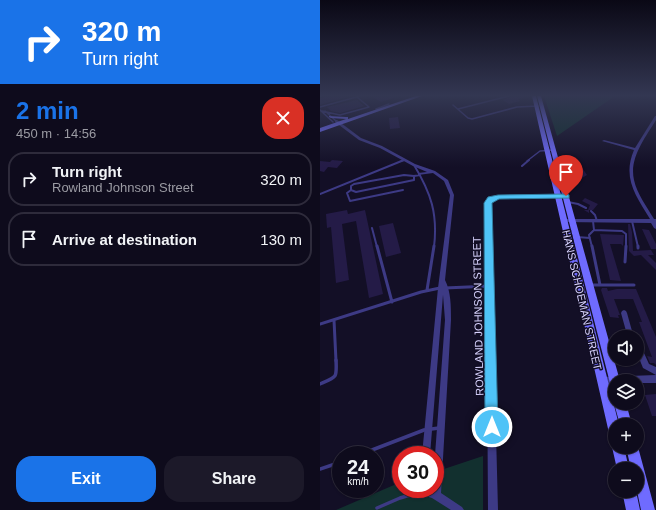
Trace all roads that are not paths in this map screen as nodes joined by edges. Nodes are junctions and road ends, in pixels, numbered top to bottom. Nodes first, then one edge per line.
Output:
1 (333, 120) edge
2 (341, 120) edge
3 (342, 120) edge
4 (542, 120) edge
5 (654, 120) edge
6 (335, 122) junction
7 (322, 128) edge
8 (604, 141) dead end
9 (550, 150) junction
10 (637, 150) junction
11 (405, 160) junction
12 (414, 165) junction
13 (522, 166) dead end
14 (434, 172) junction
15 (420, 174) junction
16 (414, 176) junction
17 (351, 190) junction
18 (403, 190) dead end
19 (320, 194) edge
20 (564, 198) junction
21 (586, 208) dead end
22 (591, 211) dead end
23 (568, 221) junction
24 (595, 221) junction
25 (632, 221) junction
26 (654, 221) edge
27 (656, 227) edge
28 (372, 228) dead end
29 (594, 230) junction
30 (577, 238) junction
31 (590, 238) junction
32 (638, 248) dead end
33 (624, 262) dead end
34 (589, 285) junction
35 (600, 285) junction
36 (443, 286) junction
37 (490, 286) junction
38 (634, 286) dead end
39 (427, 290) junction
40 (392, 302) junction
41 (624, 313) dead end
42 (334, 320) junction
43 (320, 324) edge
44 (447, 330) junction
45 (629, 330) edge
46 (438, 331) junction
47 (644, 361) edge
48 (434, 370) junction
49 (445, 370) junction
50 (656, 371) edge
51 (613, 374) edge
52 (656, 379) edge
53 (644, 380) edge
54 (602, 381) junction
55 (608, 381) edge
56 (320, 384) edge
57 (611, 418) edge
58 (441, 428) junction
59 (429, 429) junction
60 (383, 446) edge
61 (427, 446) edge
62 (440, 446) edge
63 (634, 454) edge
64 (332, 465) edge
65 (320, 469) edge
66 (400, 498) edge
67 (441, 498) edge
68 (630, 498) edge
69 (377, 508) dead end
70 (459, 510) edge
71 (493, 510) edge
72 (633, 510) edge
73 (648, 510) edge

1 - 6 lane
2 - 6 main road
3 - 6 main road
4 - 9 main road, HANS SCHOEMAN STREET
5 - 10 street
6 - 7 main road
6 - 7 main road
6 - 11 street
8 - 10 street
9 - 13 lane
9 - 20 main road, HANS SCHOEMAN STREET
10 - 26 street
11 - 12 street
11 - 19 lane
12 - 14 street
12 - 15 lane
14 - 15 street
14 - 36 street
15 - 16 lane
15 - 39 lane
16 - 17 lane
16 - 17 lane
17 - 18 lane
20 - 21 lane
20 - 23 main road, HANS SCHOEMAN STREET
20 - 37 street, ROWLAND JOHNSON STREET
22 - 24 lane
23 - 24 street
23 - 30 main road, HANS SCHOEMAN STREET
23 - 54 main road, HANS SCHOEMAN STREET
24 - 25 street
24 - 29 lane
25 - 26 street
25 - 32 lane
26 - 27 street
28 - 40 lane
29 - 31 lane
29 - 33 lane
30 - 31 lane
30 - 34 main road, HANS SCHOEMAN STREET
31 - 35 lane
34 - 35 lane
34 - 51 main road, HANS SCHOEMAN STREET
35 - 38 lane
36 - 37 lane
36 - 39 lane
36 - 44 street
36 - 46 street
37 - 71 street, ROWLAND JOHNSON STREET
39 - 40 lane
40 - 42 lane
41 - 45 street
42 - 43 lane
42 - 56 lane
44 - 46 street
44 - 49 street
46 - 48 street
47 - 50 street
48 - 49 street
48 - 59 street
49 - 58 street
52 - 53 street
54 - 55 street
54 - 57 main road, HANS SCHOEMAN STREET
58 - 59 lane
58 - 62 street
59 - 60 lane
59 - 61 street
63 - 73 main road
64 - 65 lane
66 - 69 lane
67 - 70 street
68 - 72 main road

